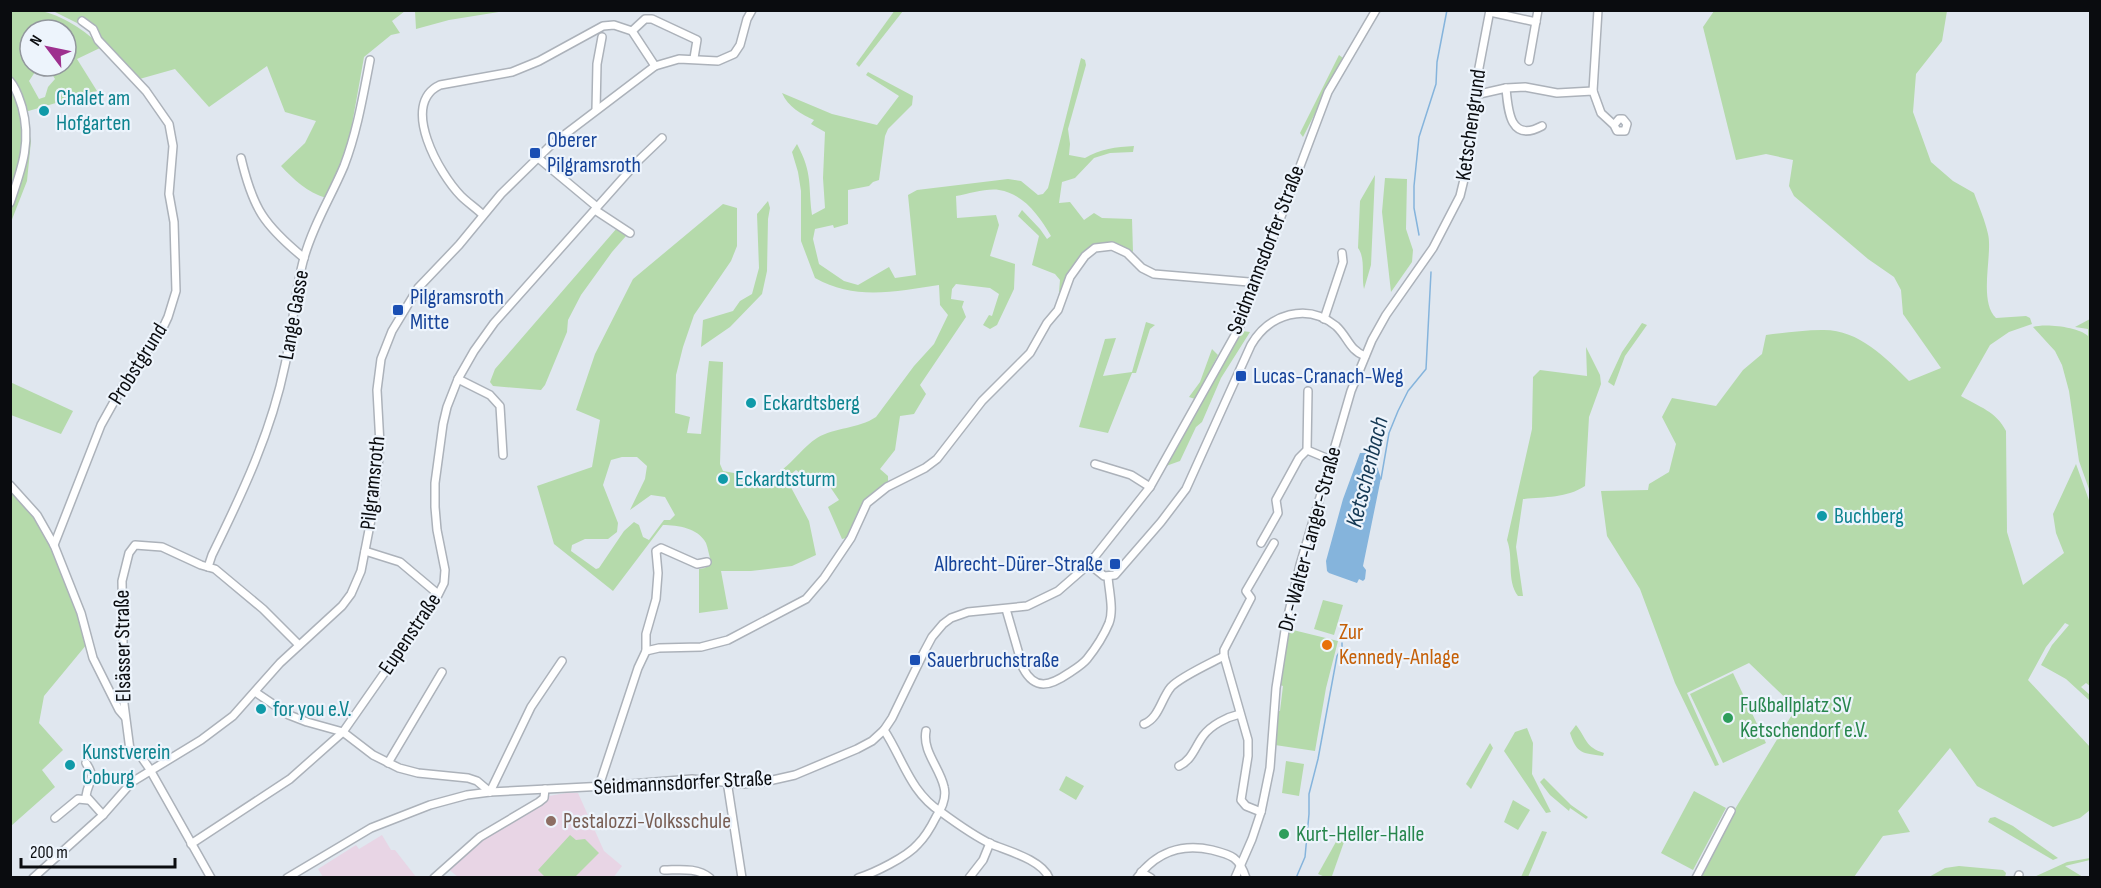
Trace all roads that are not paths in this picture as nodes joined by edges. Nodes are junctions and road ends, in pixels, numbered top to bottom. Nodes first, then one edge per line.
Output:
1 (1376, 10) edge
2 (1538, 10) edge
3 (1598, 10) edge
4 (1490, 11) edge
5 (748, 12) edge
6 (82, 21) dead end
7 (1536, 22) junction
8 (632, 31) junction
9 (603, 32) junction
10 (694, 58) junction
11 (370, 60) dead end
12 (1529, 61) dead end
13 (655, 66) junction
14 (10, 81) edge
15 (1506, 88) junction
16 (1593, 91) junction
17 (1476, 94) junction
18 (596, 110) junction
19 (1614, 125) dead end
20 (1542, 126) dead end
21 (662, 138) dead end
22 (537, 157) junction
23 (241, 158) dead end
24 (10, 204) edge
25 (596, 208) junction
26 (483, 214) junction
27 (630, 233) dead end
28 (1440, 236) joint
29 (1342, 253) dead end
30 (304, 258) junction
31 (1255, 286) junction
32 (1324, 319) junction
33 (1365, 356) junction
34 (458, 379) junction
35 (1308, 391) dead end
36 (1307, 450) junction
37 (503, 455) dead end
38 (1330, 460) junction
39 (1095, 464) dead end
40 (10, 485) edge
41 (1150, 487) junction
42 (1261, 543) dead end
43 (1274, 543) dead end
44 (54, 545) junction
45 (365, 551) junction
46 (707, 562) dead end
47 (1089, 564) junction
48 (208, 567) junction
49 (1108, 577) junction
50 (437, 597) junction
51 (1006, 609) junction
52 (299, 645) junction
53 (646, 651) junction
54 (1224, 656) junction
55 (561, 661) dead end
56 (442, 672) dead end
57 (255, 692) junction
58 (1240, 714) junction
59 (125, 717) junction
60 (1144, 724) dead end
61 (884, 730) junction
62 (926, 731) dead end
63 (343, 732) junction
64 (86, 763) dead end
65 (388, 763) junction
66 (1179, 766) dead end
67 (150, 771) junction
68 (727, 782) junction
69 (599, 786) junction
70 (545, 789) junction
71 (490, 792) junction
72 (88, 800) junction
73 (1731, 811) dead end
74 (939, 812) junction
75 (1261, 812) junction
76 (103, 815) junction
77 (55, 818) dead end
78 (990, 843) junction
79 (191, 844) junction
80 (1242, 864) junction
81 (664, 870) dead end
82 (1139, 875) edge
83 (33, 878) edge
84 (211, 878) edge
85 (287, 878) edge
86 (434, 878) edge
87 (710, 878) edge
88 (742, 878) edge
89 (858, 878) edge
90 (969, 878) edge
91 (1050, 878) edge
92 (1151, 878) edge
93 (1235, 878) edge
94 (1246, 878) edge
95 (1696, 878) edge

1 - 31 street, Seidmannsdorfer Straße
2 - 7 street
3 - 16 street
4 - 7 street
4 - 17 street, Ketschengrund
5 - 10 street, Pilgramsroth
6 - 44 street, Probstgrund
7 - 12 street
8 - 9 street
8 - 10 street
8 - 13 street
9 - 18 street
9 - 26 street
10 - 13 street, Pilgramsroth
11 - 30 street, Lange Gasse
13 - 18 street, Pilgramsroth
14 - 24 street
15 - 16 street
15 - 17 street
15 - 20 street
16 - 19 street
17 - 28 street, Ketschengrund
18 - 22 street, Pilgramsroth
21 - 25 street, Eupenstraße
22 - 25 street
22 - 26 street, Pilgramsroth
23 - 30 street
25 - 27 street
25 - 34 street, Eupenstraße
26 - 45 street, Pilgramsroth
28 - 33 street, Dr.-Walter-Langer-Straße
29 - 32 street
30 - 48 street, Lange Gasse
31 - 41 street, Seidmannsdorfer Straße
31 - 53 street
32 - 33 street
32 - 49 street
33 - 38 street, Dr.-Walter-Langer-Straße
34 - 37 street
34 - 50 street, Eupenstraße
35 - 36 street
36 - 38 street
36 - 42 street
38 - 75 street, Dr.-Walter-Langer-Straße
39 - 41 street
40 - 44 street
41 - 47 street, Seidmannsdorfer Straße
43 - 54 street
44 - 59 street
45 - 50 street
45 - 52 street, Pilgramsroth
46 - 53 street
47 - 49 street
47 - 51 street, Seidmannsdorfer Straße
48 - 52 street
48 - 59 street, Elsässer Straße
49 - 51 street
50 - 63 street, Eupenstraße
51 - 61 street, Seidmannsdorfer Straße
52 - 57 street, Pilgramsroth
53 - 69 street
54 - 58 street
54 - 60 street
55 - 71 street
56 - 65 street
57 - 63 street
57 - 67 street, Pilgramsroth
58 - 66 street
58 - 75 street
59 - 67 street, Elsässer Straße
61 - 68 street, Seidmannsdorfer Straße
61 - 74 street
62 - 74 street
63 - 65 street
63 - 79 street, Eupenstraße
64 - 72 street
65 - 71 street
67 - 76 street, Pilgramsroth
67 - 79 street
68 - 69 street, Seidmannsdorfer Straße
68 - 88 street
69 - 70 street, Seidmannsdorfer Straße
70 - 71 street, Seidmannsdorfer Straße
70 - 86 street
71 - 85 street, Seidmannsdorfer Straße
72 - 76 street
72 - 77 street
73 - 95 street
74 - 78 street
74 - 89 street
75 - 80 street, Dr.-Walter-Langer-Straße
76 - 83 street, Pilgramsroth
78 - 90 street
78 - 91 street
79 - 84 street
80 - 82 street
80 - 93 street, Dr.-Walter-Langer-Straße
80 - 94 street
81 - 87 street
82 - 92 street

